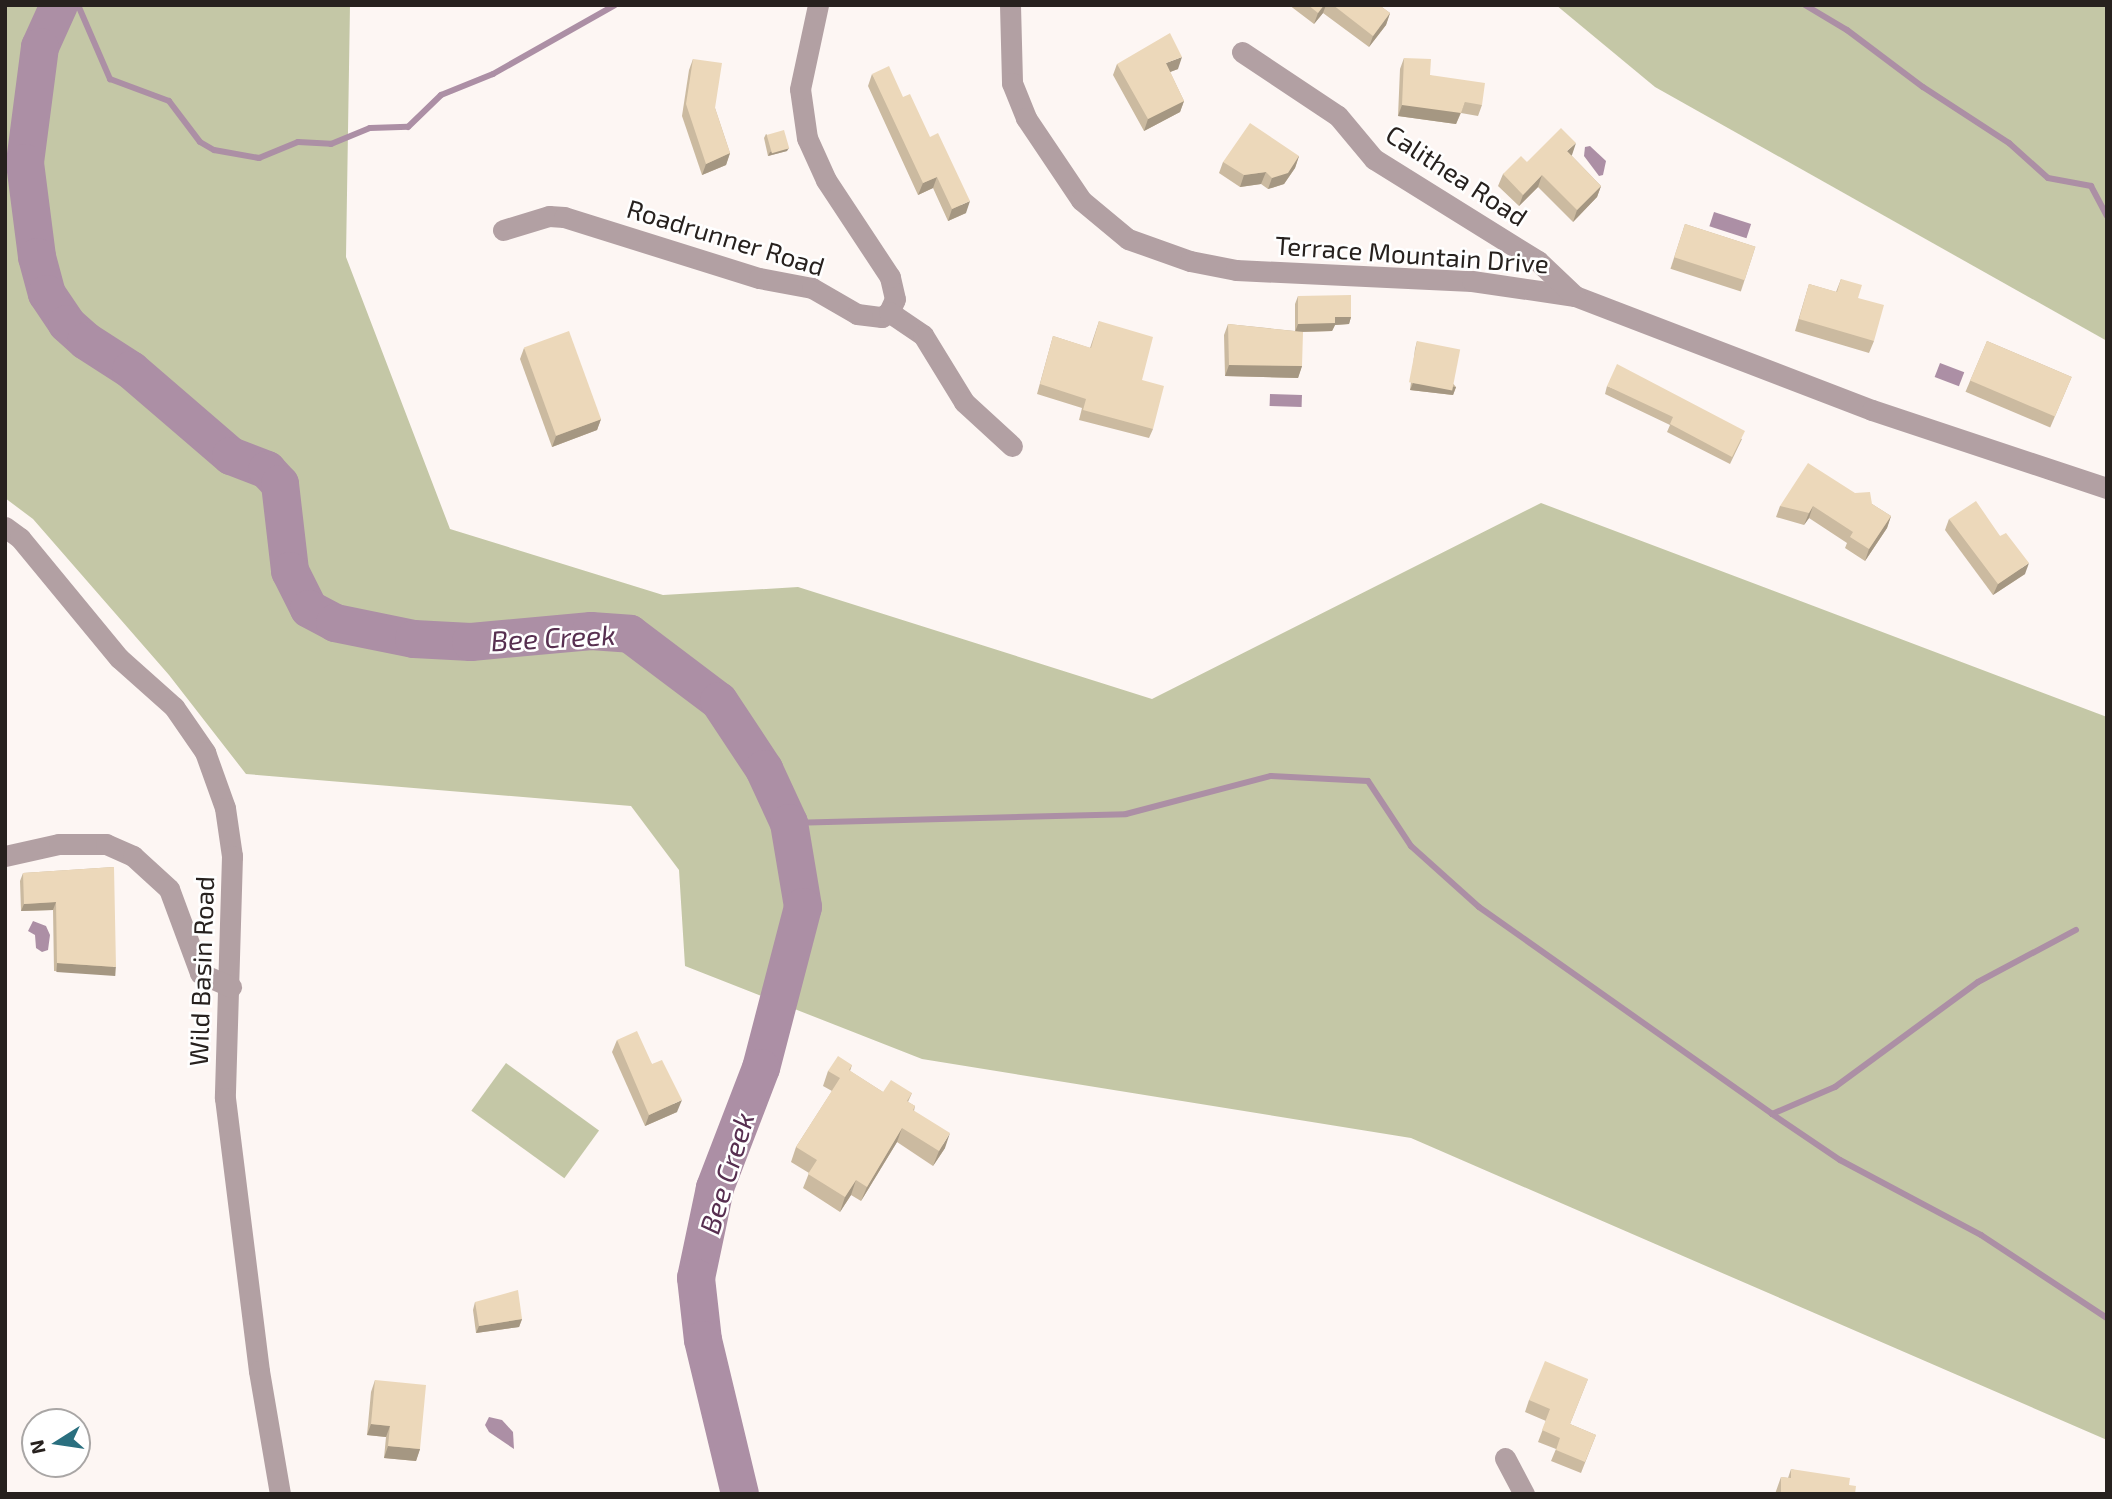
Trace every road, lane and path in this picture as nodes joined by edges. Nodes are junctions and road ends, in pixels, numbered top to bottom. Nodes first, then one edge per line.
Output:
1 (818, 5) edge
2 (1010, 5) edge
3 (1242, 52) dead end
4 (503, 230) dead end
5 (1575, 296) junction
6 (889, 312) junction
7 (1012, 446) dead end
8 (2107, 488) edge
9 (5, 527) edge
10 (5, 856) edge
11 (231, 987) junction
12 (1506, 1458) dead end
13 (280, 1494) edge
14 (1524, 1494) edge

1 - 6 street, Roadrunner Road
2 - 5 street, Terrace Mountain Drive
3 - 5 street, Calithea Road
4 - 6 street, Roadrunner Road
5 - 8 street, Terrace Mountain Drive
6 - 7 street
9 - 11 street, Wild Basin Road
10 - 11 street
11 - 13 street, Wild Basin Road
12 - 14 street

